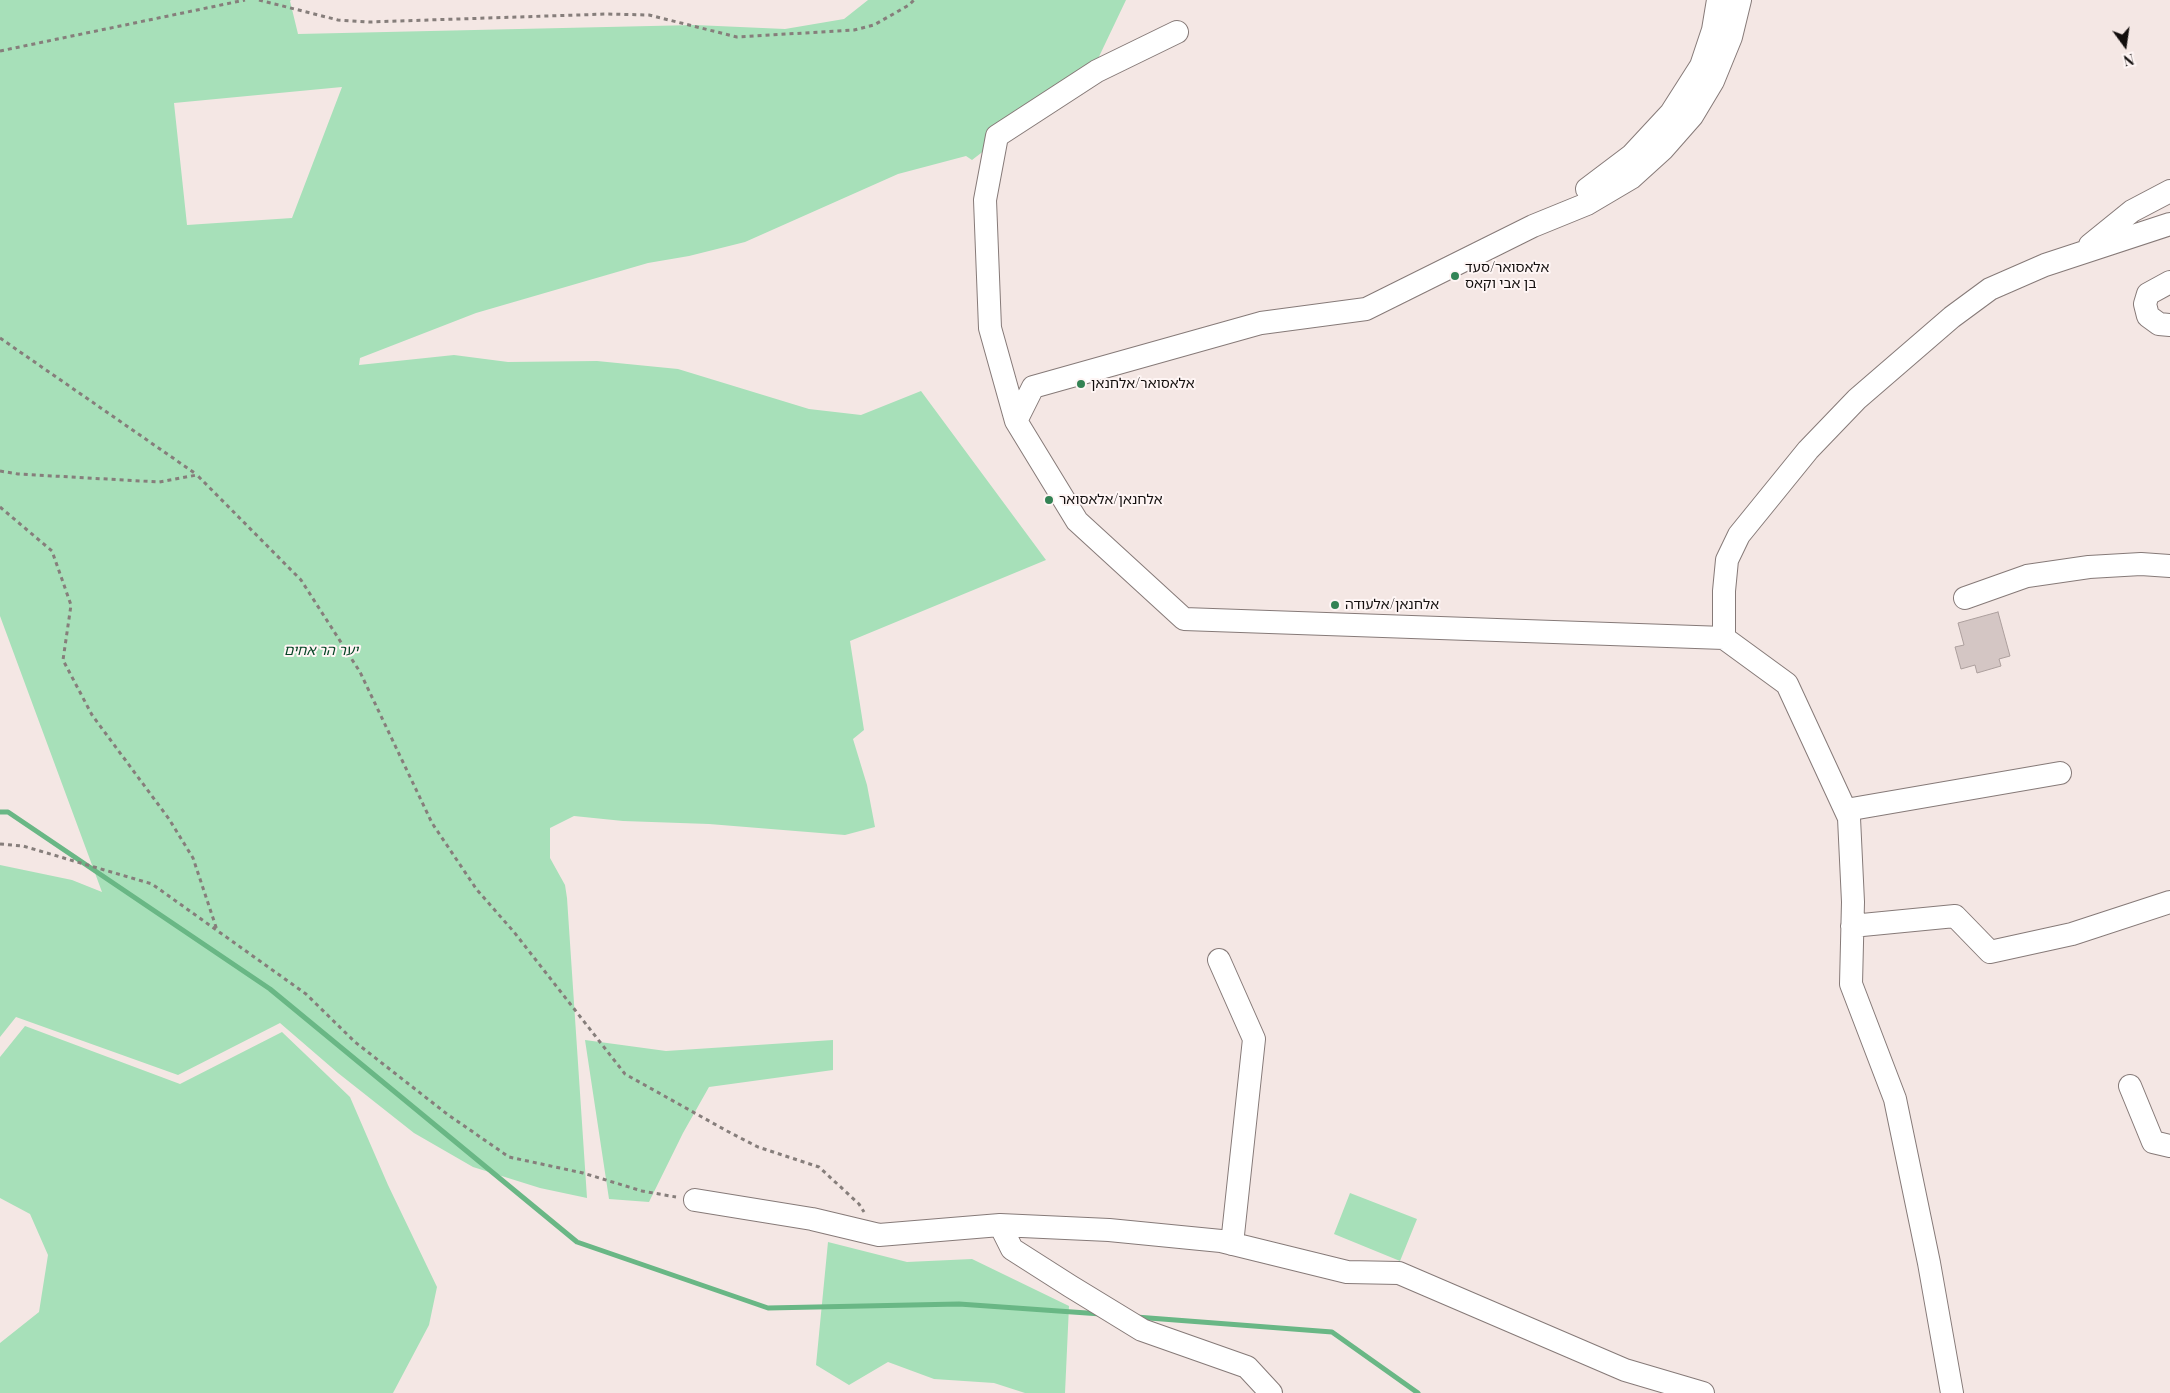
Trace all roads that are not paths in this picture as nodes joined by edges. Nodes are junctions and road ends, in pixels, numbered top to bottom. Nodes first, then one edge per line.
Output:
1 (1718, 0) edge
2 (1740, 0) edge
3 (1177, 32) dead end
4 (2170, 191) edge
5 (2170, 224) edge
6 (1533, 226) junction
7 (2080, 254) junction
8 (2170, 282) edge
9 (2170, 325) edge
10 (1016, 421) junction
11 (2170, 566) edge
12 (1965, 598) dead end
13 (1724, 638) junction
14 (2060, 773) dead end
15 (1846, 810) junction
16 (2170, 902) edge
17 (1852, 926) junction
18 (1219, 960) dead end
19 (2130, 1086) dead end
20 (2170, 1146) edge
21 (695, 1200) road end
22 (1000, 1225) junction
23 (1232, 1244) junction
24 (1271, 1393) edge
25 (1703, 1393) edge
26 (1952, 1393) edge

1 - 6 street
2 - 6 street
3 - 10 street
4 - 7 street
5 - 7 street
6 - 10 street
7 - 13 street
8 - 9 street
10 - 13 street
11 - 12 street
13 - 15 street
14 - 15 street
15 - 17 street
16 - 17 street
17 - 26 street
18 - 23 street
19 - 20 street
21 - 22 street
22 - 23 street
22 - 24 street
23 - 25 street

